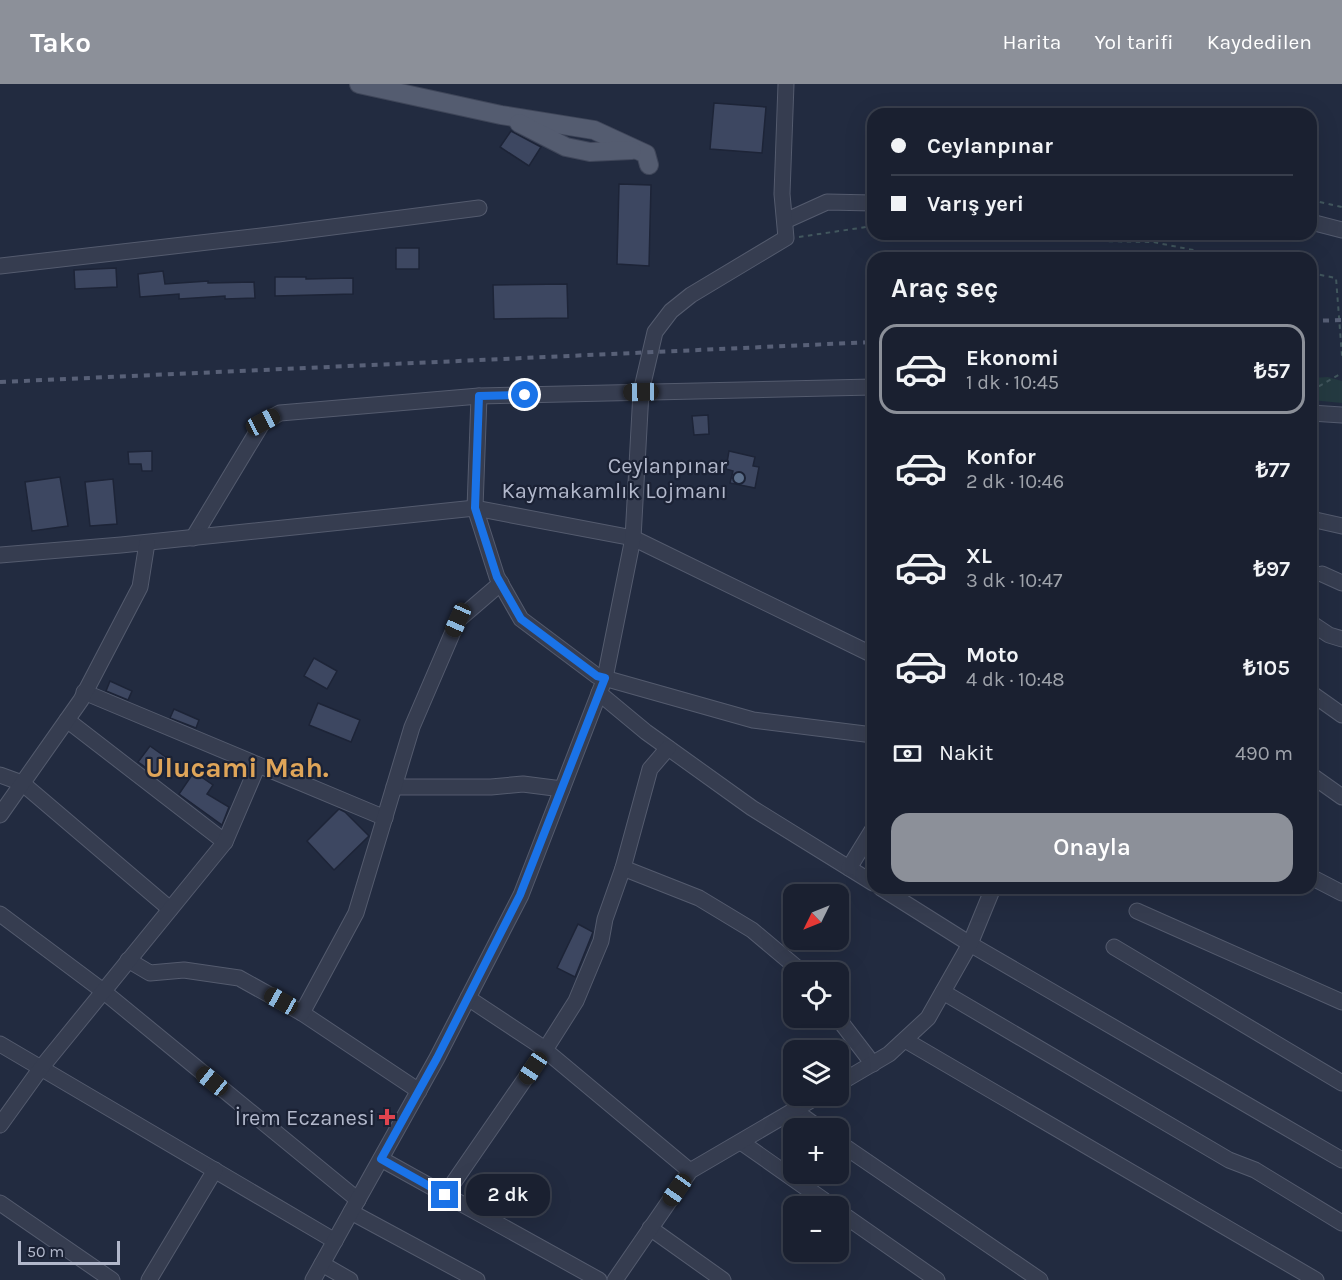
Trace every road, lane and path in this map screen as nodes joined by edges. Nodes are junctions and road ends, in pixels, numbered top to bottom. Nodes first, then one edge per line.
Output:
1 (359, 84) edge
2 (786, 84) edge
3 (649, 165) dead end
4 (1317, 201) edge
5 (867, 203) edge
6 (1342, 207) edge
7 (479, 208) dead end
8 (785, 221) junction
9 (1317, 224) edge
10 (867, 227) edge
11 (1342, 230) edge
12 (786, 238) junction
13 (1043, 240) edge
14 (1203, 252) edge
15 (0, 266) edge
16 (1317, 274) edge
17 (1342, 356) edge
18 (1342, 373) edge
19 (867, 387) edge
20 (1317, 388) edge
21 (641, 392) junction
22 (479, 396) junction
23 (1317, 413) edge
24 (1342, 415) edge
25 (475, 508) junction
26 (1317, 520) edge
27 (1342, 526) edge
28 (193, 538) junction
29 (633, 538) junction
30 (147, 543) junction
31 (0, 555) edge
32 (1322, 574) dead end
33 (501, 583) junction
34 (1342, 583) edge
35 (1317, 627) edge
36 (1342, 639) edge
37 (867, 652) edge
38 (602, 685) junction
39 (84, 692) junction
40 (1317, 697) edge
41 (1342, 714) edge
42 (67, 720) junction
43 (867, 734) edge
44 (668, 748) junction
45 (258, 765) junction
46 (0, 775) edge
47 (1317, 780) edge
48 (22, 783) junction
49 (394, 787) junction
50 (562, 789) junction
51 (1342, 797) edge
52 (0, 815) edge
53 (385, 818) junction
54 (867, 839) edge
55 (225, 842) junction
56 (624, 868) junction
57 (849, 868) junction
58 (867, 879) edge
59 (1317, 880) edge
60 (1342, 893) edge
61 (891, 894) edge
62 (991, 894) edge
63 (170, 909) junction
64 (1137, 911) dead end
65 (0, 914) edge
66 (970, 944) junction
67 (1114, 947) dead end
68 (128, 960) junction
69 (790, 962) edge
70 (103, 991) junction
71 (943, 992) junction
72 (468, 998) junction
73 (1342, 1002) edge
74 (302, 1013) junction
75 (845, 1028) edge
76 (904, 1040) junction
77 (0, 1044) edge
78 (545, 1050) junction
79 (873, 1064) junction
80 (41, 1068) junction
81 (849, 1078) edge
82 (1342, 1083) edge
83 (419, 1091) junction
84 (801, 1106) edge
85 (794, 1110) junction
86 (805, 1118) edge
87 (0, 1125) edge
88 (741, 1142) junction
89 (849, 1150) edge
90 (381, 1159) junction
91 (1342, 1160) edge
92 (215, 1170) junction
93 (690, 1172) junction
94 (445, 1195) junction
95 (818, 1196) edge
96 (0, 1203) edge
97 (355, 1206) junction
98 (849, 1219) edge
99 (1342, 1224) edge
100 (650, 1228) junction
101 (335, 1241) junction
102 (322, 1264) junction
103 (112, 1280) edge
104 (149, 1280) edge
105 (313, 1280) edge
106 (350, 1280) edge
107 (477, 1280) edge
108 (598, 1280) edge
109 (615, 1280) edge
110 (723, 1280) edge
111 (937, 1280) edge
112 (1040, 1280) edge
113 (1316, 1280) edge

1 - 3 main road
2 - 8 street
4 - 6 path
5 - 8 street
7 - 15 street
8 - 12 street
9 - 11 street
10 - 12 path
12 - 21 street
13 - 14 path
16 - 17 path
18 - 20 path
19 - 21 street
21 - 22 street
21 - 29 street
22 - 25 street
22 - 28 street
23 - 24 street
25 - 28 street
25 - 29 street
25 - 33 street
26 - 27 street
28 - 30 street
29 - 37 street
29 - 38 street
30 - 31 street
30 - 39 street
32 - 34 street
33 - 38 street
33 - 49 street
35 - 36 street
38 - 43 street
38 - 44 street
38 - 50 street
39 - 42 street
39 - 45 street
40 - 41 street
42 - 48 street
42 - 55 street
44 - 56 street
44 - 57 street
45 - 53 street
45 - 55 street
46 - 48 street
47 - 51 street
48 - 52 street
48 - 63 street
49 - 50 street
49 - 53 street
50 - 72 street
53 - 74 street
54 - 57 street
55 - 63 street
56 - 69 street
56 - 78 street
57 - 58 street
59 - 60 street
61 - 66 street
62 - 66 street
63 - 68 street
64 - 73 street
65 - 70 street
66 - 71 street
66 - 91 street
67 - 82 street
68 - 70 street
68 - 74 street
70 - 80 street
70 - 97 street
71 - 76 street
71 - 99 street
72 - 78 street
72 - 83 street
74 - 83 street
75 - 79 street
76 - 79 street
76 - 113 street
77 - 80 street
78 - 93 street
78 - 94 street
79 - 81 street
80 - 87 street
80 - 92 street
83 - 90 street
84 - 85 street
85 - 86 street
85 - 88 street
88 - 93 street
88 - 95 street
89 - 112 street
90 - 94 street
90 - 97 street
92 - 101 street
92 - 104 street
93 - 100 street
94 - 108 street
96 - 103 street
97 - 101 street
97 - 107 street
98 - 111 street
100 - 109 street
100 - 110 street
101 - 102 street
102 - 105 street
102 - 106 street

